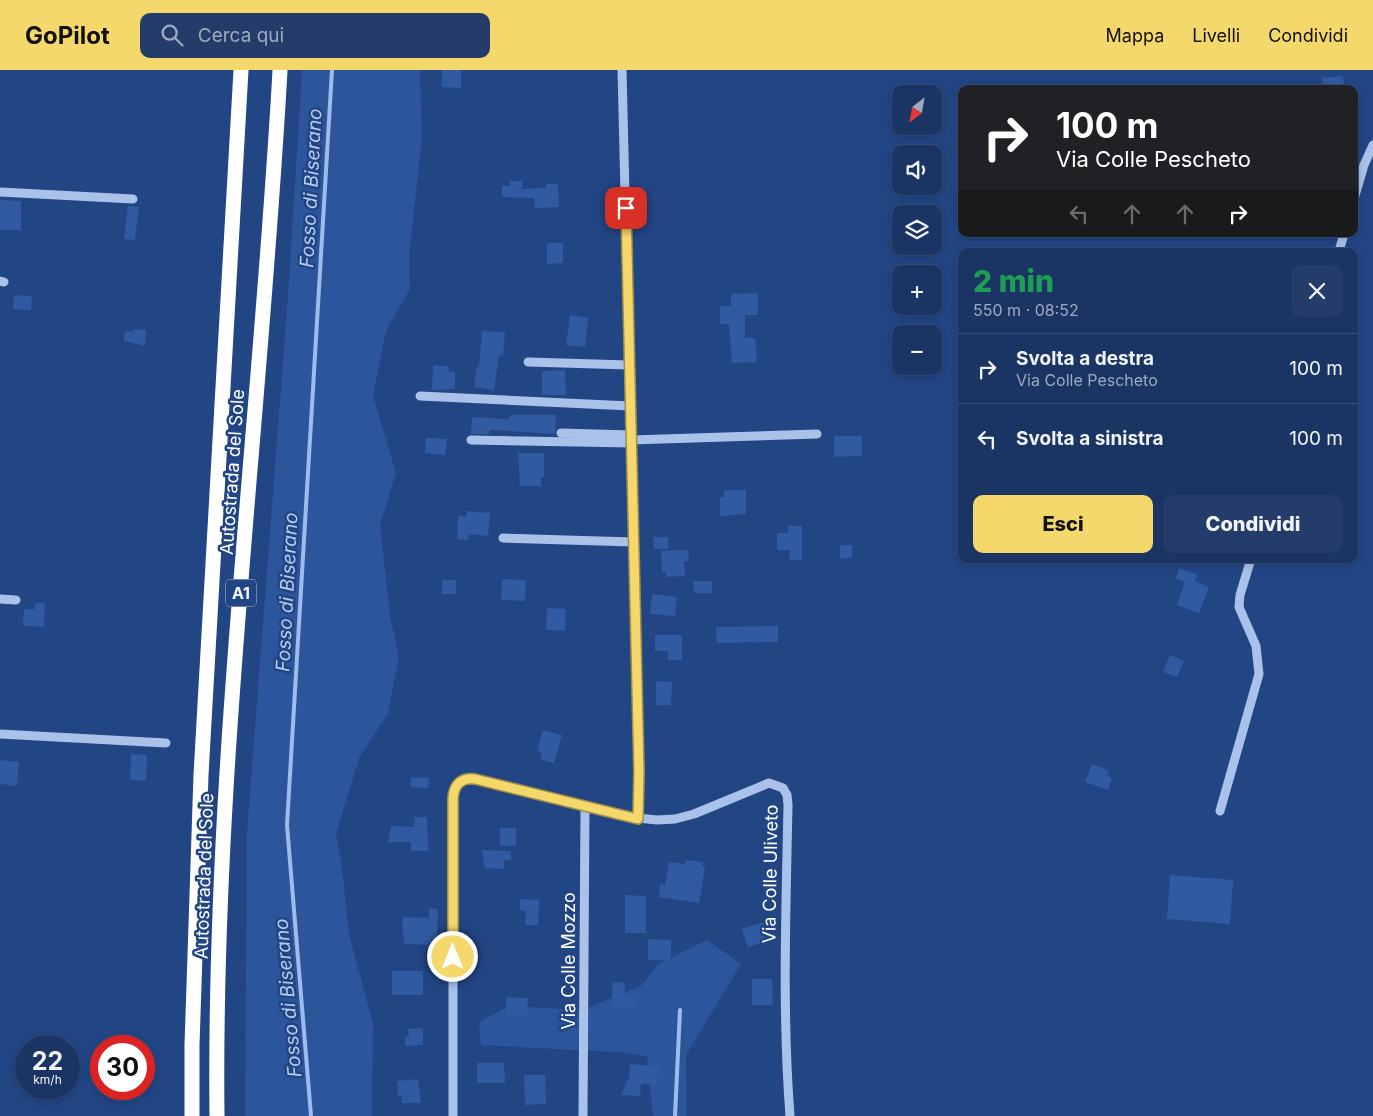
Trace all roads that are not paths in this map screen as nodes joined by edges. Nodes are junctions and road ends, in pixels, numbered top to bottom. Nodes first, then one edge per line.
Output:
1 (241, 70) edge
2 (280, 70) edge
3 (622, 70) edge
4 (1373, 145) edge
5 (1358, 185) edge
6 (0, 192) edge
7 (133, 199) dead end
8 (528, 362) dead end
9 (629, 365) junction
10 (420, 396) dead end
11 (630, 406) junction
12 (561, 432) dead end
13 (817, 434) dead end
14 (631, 439) junction
15 (471, 440) dead end
16 (503, 538) dead end
17 (633, 542) junction
18 (1250, 563) edge
19 (0, 599) edge
20 (16, 600) dead end
21 (0, 734) edge
22 (166, 743) dead end
23 (585, 807) junction
24 (1220, 810) dead end
25 (638, 819) junction
26 (192, 1116) edge
27 (217, 1116) edge
28 (452, 1116) edge
29 (583, 1116) edge
30 (790, 1116) edge

1 - 26 highway, Autostrada del Sole / A1
2 - 27 highway, Autostrada del Sole / A1
3 - 9 street
4 - 5 street
6 - 7 street
8 - 9 street
9 - 11 street
10 - 11 street
11 - 14 street
12 - 14 street
13 - 14 street
14 - 15 street
14 - 17 street
16 - 17 street
17 - 25 street
18 - 24 street
19 - 20 street
21 - 22 street
23 - 25 street
23 - 28 street
23 - 29 street, Via Colle Mozzo
25 - 30 street, Via Colle Uliveto

